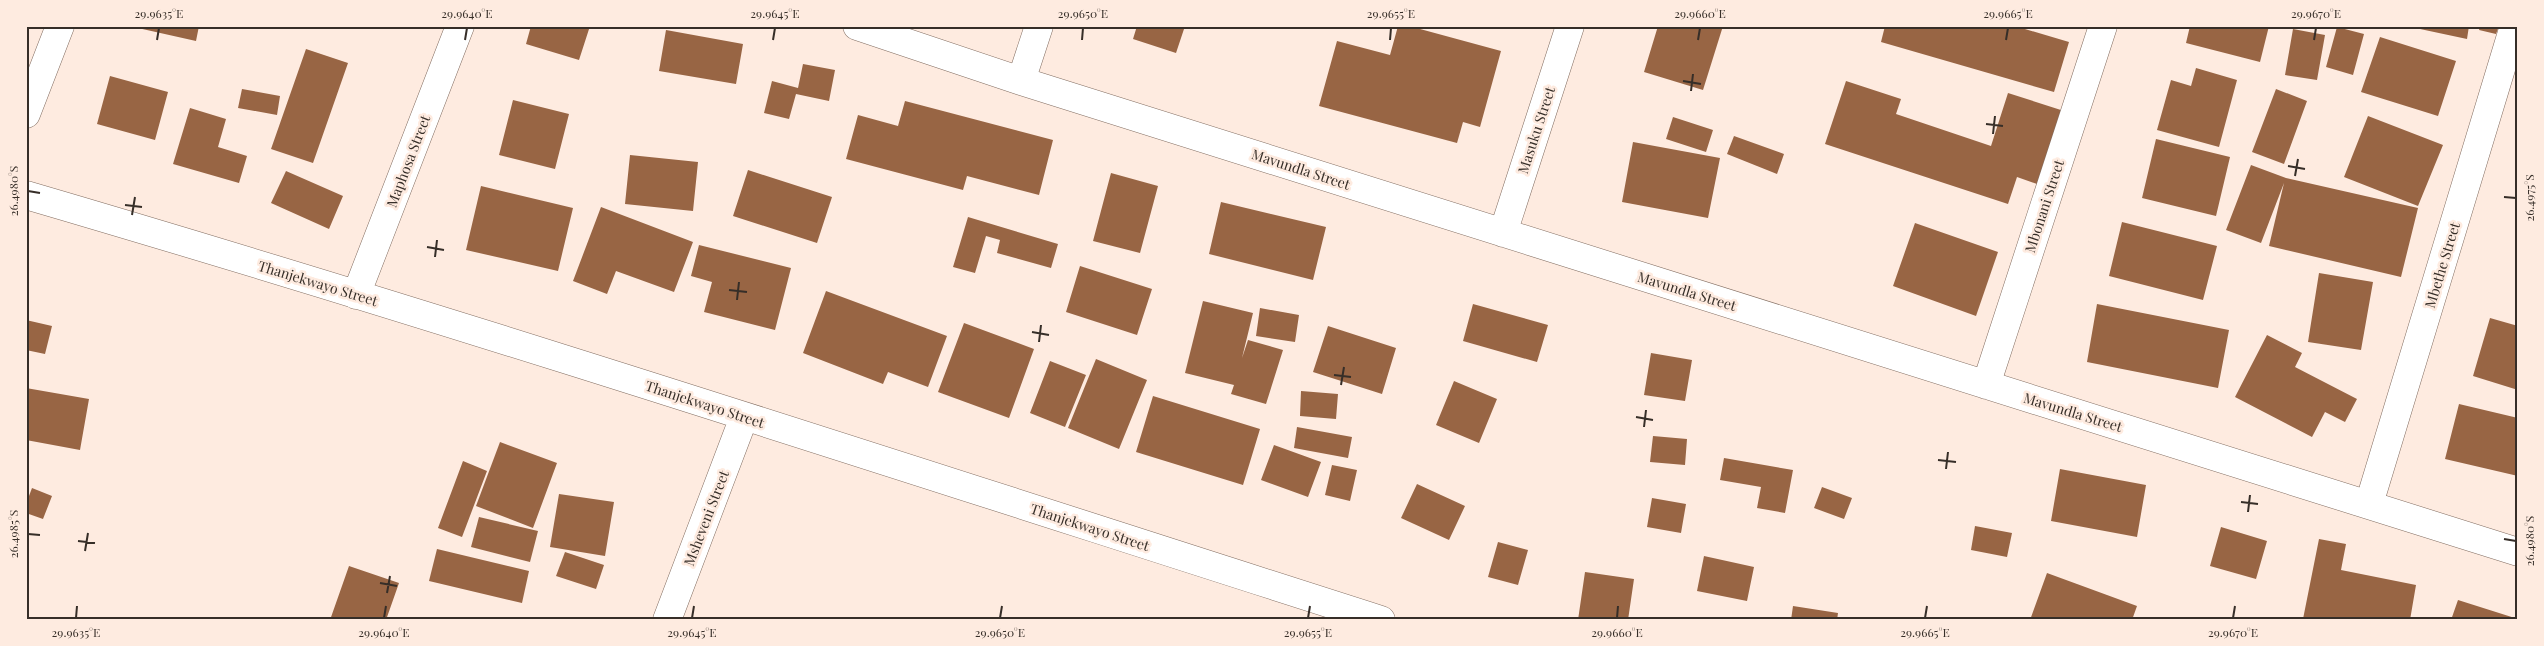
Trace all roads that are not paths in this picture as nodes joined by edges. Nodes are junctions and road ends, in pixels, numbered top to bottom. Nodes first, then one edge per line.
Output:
1 (60, 26) edge
2 (460, 26) edge
3 (857, 26) edge
4 (1039, 26) edge
5 (1570, 26) edge
6 (2103, 26) edge
7 (2514, 26) edge
8 (1022, 81) junction
9 (26, 114) edge
10 (26, 195) edge
11 (1503, 233) junction
12 (356, 295) junction
13 (1986, 385) junction
14 (744, 417) junction
15 (2369, 504) junction
16 (2518, 552) edge
17 (668, 620) edge
18 (1381, 620) edge

1 - 9 street
2 - 12 street, Maphosa Street
3 - 8 street, Mavundla Street
4 - 8 street
5 - 11 street, Masuku Street
6 - 13 street, Mbonani Street
7 - 15 street, Mbethe Street
8 - 11 street, Mavundla Street
10 - 12 street, Thanjekwayo Street
11 - 13 street, Mavundla Street
12 - 14 street, Thanjekwayo Street
13 - 15 street, Mavundla Street
14 - 17 street, Msheveni Street
14 - 18 street, Thanjekwayo Street
15 - 16 street, Mavundla Street

